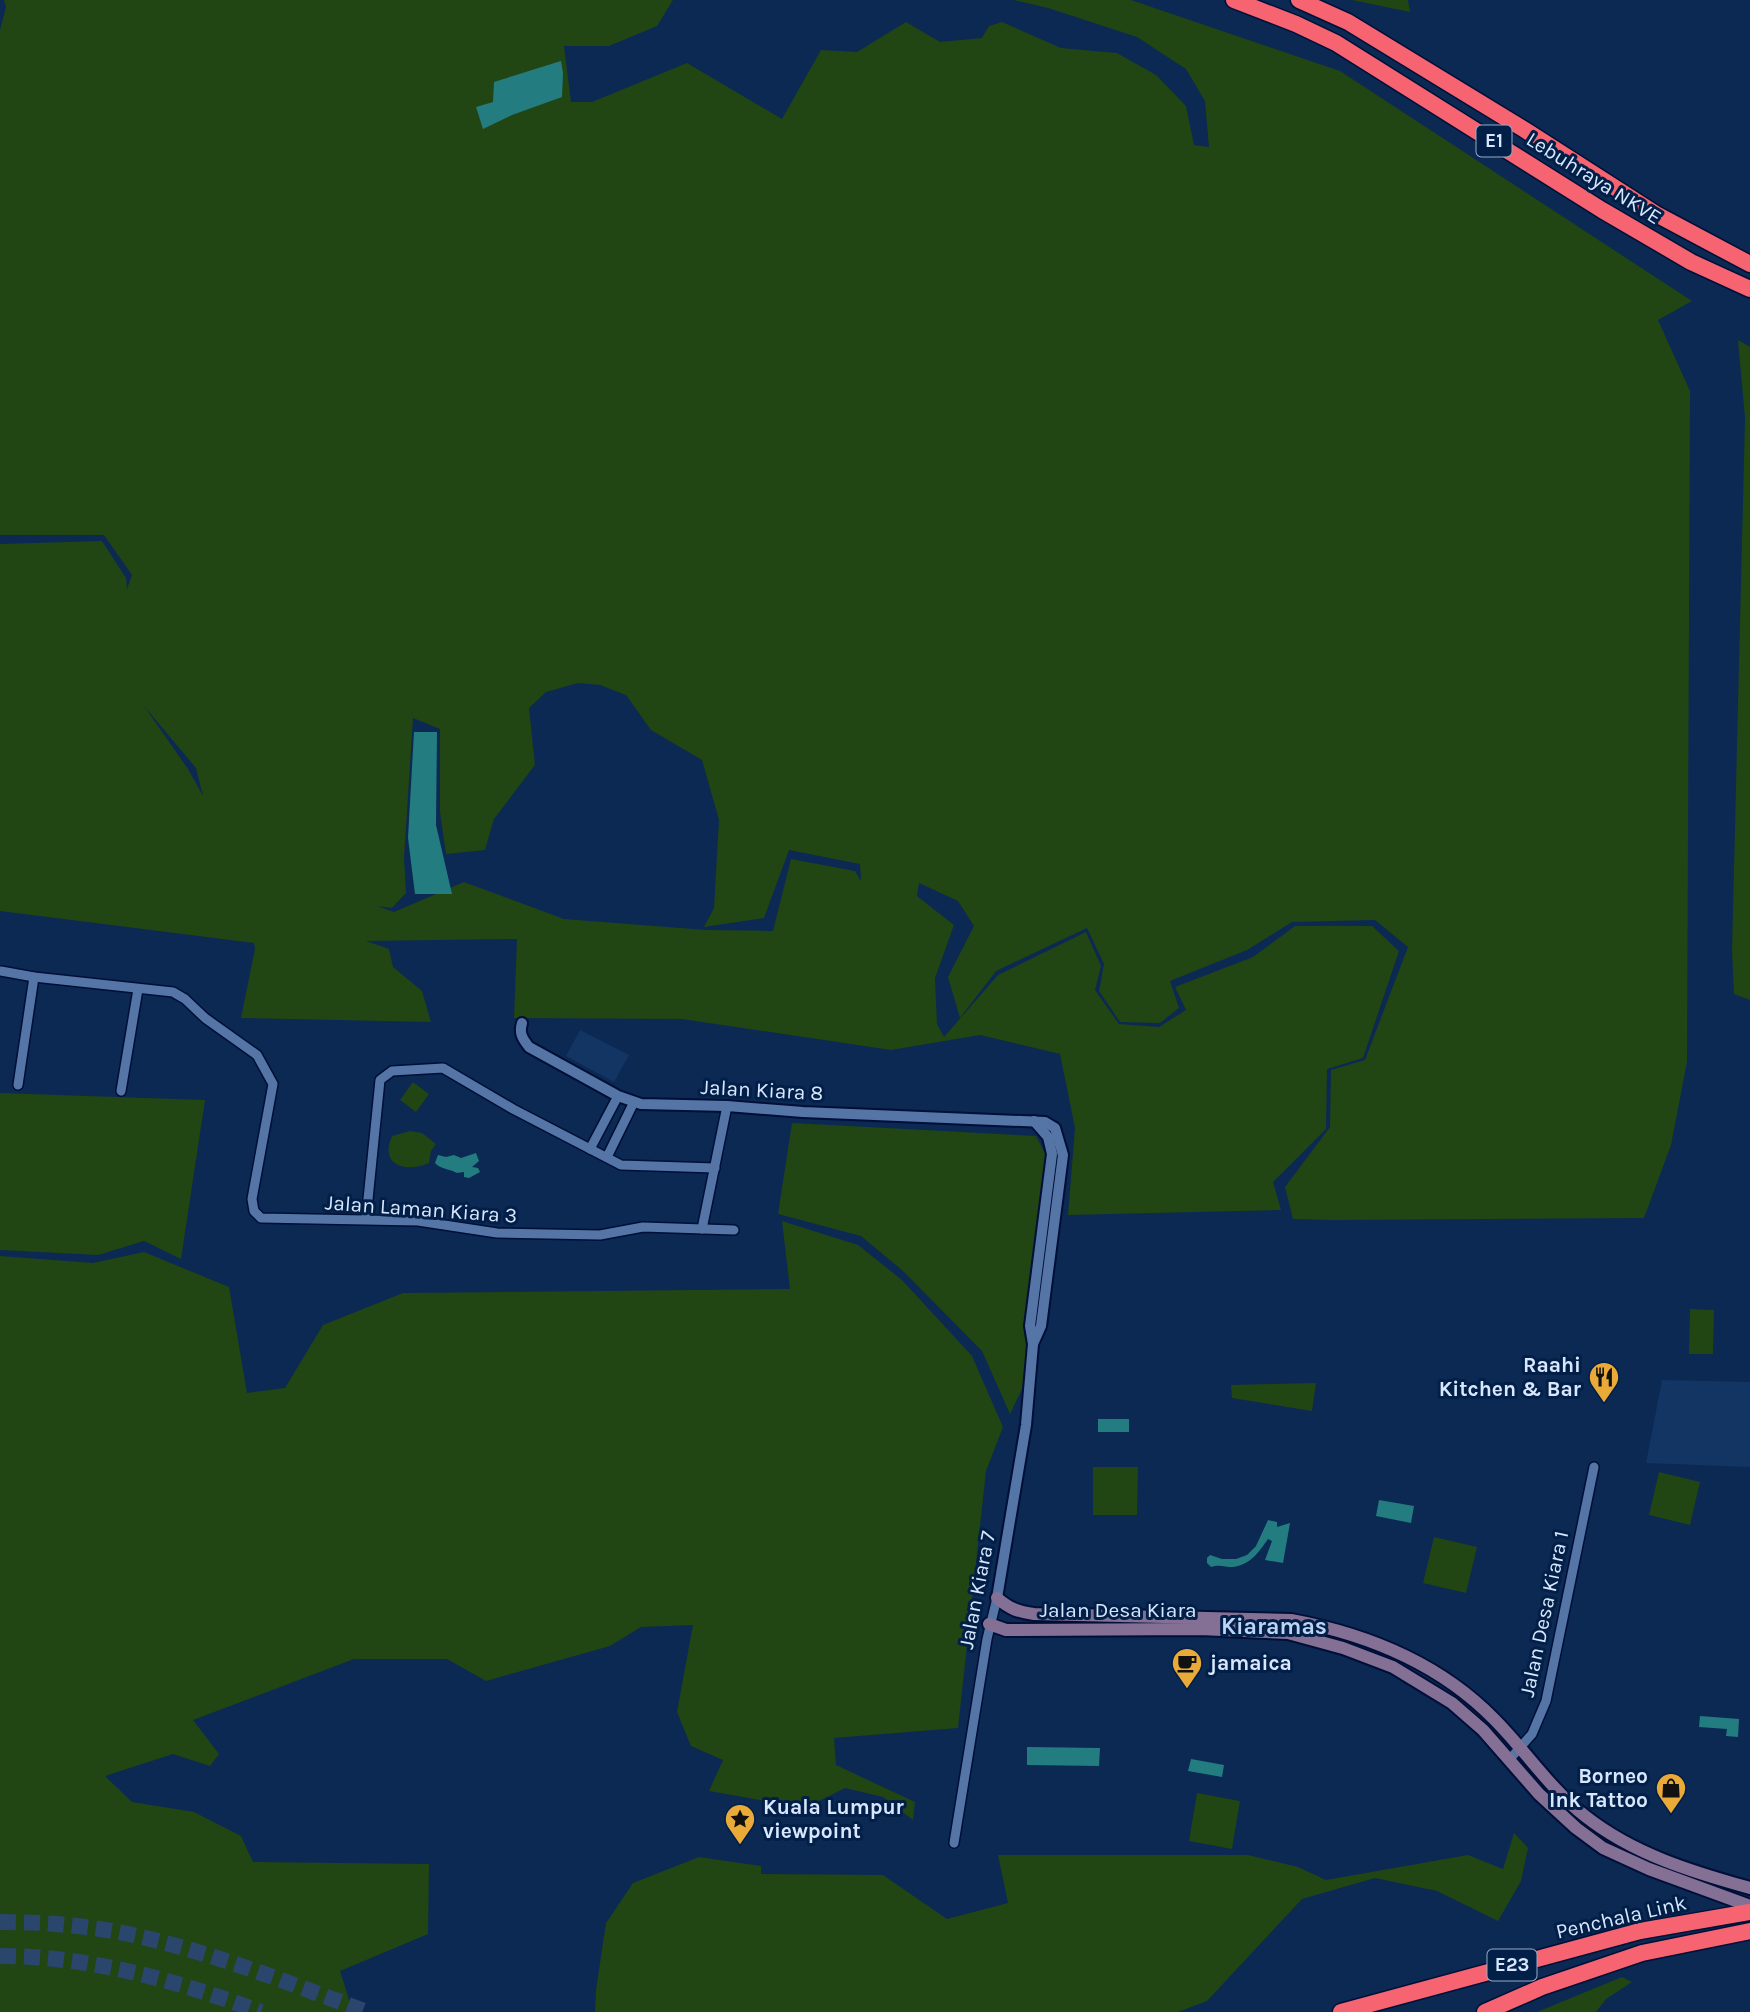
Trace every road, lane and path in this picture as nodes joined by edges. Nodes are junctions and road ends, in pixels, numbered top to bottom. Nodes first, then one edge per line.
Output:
1 (1234, 0) edge
2 (1299, 0) edge
3 (1750, 264) edge
4 (1750, 289) edge
5 (1, 971) edge
6 (34, 977) junction
7 (138, 989) junction
8 (522, 1023) dead end
9 (18, 1084) dead end
10 (121, 1091) dead end
11 (618, 1096) junction
12 (634, 1102) junction
13 (727, 1106) junction
14 (590, 1149) junction
15 (607, 1157) junction
16 (715, 1168) junction
17 (366, 1219) junction
18 (702, 1230) junction
19 (734, 1230) dead end
20 (1033, 1344) joint
21 (1594, 1467) dead end
22 (998, 1598) junction
23 (989, 1624) junction
24 (1521, 1748) junction
25 (1509, 1760) junction
26 (954, 1843) dead end
27 (1750, 1888) edge
28 (1750, 1906) edge
29 (1750, 1912) edge
30 (1747, 1932) edge
31 (1341, 2012) edge
32 (1485, 2012) edge

1 - 4 highway, Lebuhraya NKVE / E1
2 - 3 highway, Lebuhraya NKVE / E1
5 - 6 street, Jalan Laman Kiara 3
6 - 7 street, Jalan Laman Kiara 3
6 - 9 street
7 - 10 street
7 - 17 street, Jalan Laman Kiara 3
8 - 11 street, Jalan Kiara 8
11 - 12 street, Jalan Kiara 8
11 - 14 street
12 - 13 street, Jalan Kiara 8
12 - 15 street
13 - 16 street
13 - 20 street, Jalan Kiara 8
14 - 15 street
14 - 17 street
15 - 16 street
16 - 18 street
17 - 18 street, Jalan Laman Kiara 3
18 - 19 street, Jalan Laman Kiara 3
20 - 22 street, Jalan Kiara 7
21 - 24 street, Jalan Desa Kiara 1
22 - 23 street, Jalan Kiara 7
22 - 24 main road, Jalan Desa Kiara
23 - 25 main road, Jalan Desa Kiara
23 - 26 street, Jalan Kiara 7
24 - 25 street, Jalan Desa Kiara 1
24 - 27 main road, Jalan Desa Kiara
25 - 28 main road, Jalan Desa Kiara
29 - 31 highway, Penchala Link / E23
30 - 32 highway, Penchala Link / E23

